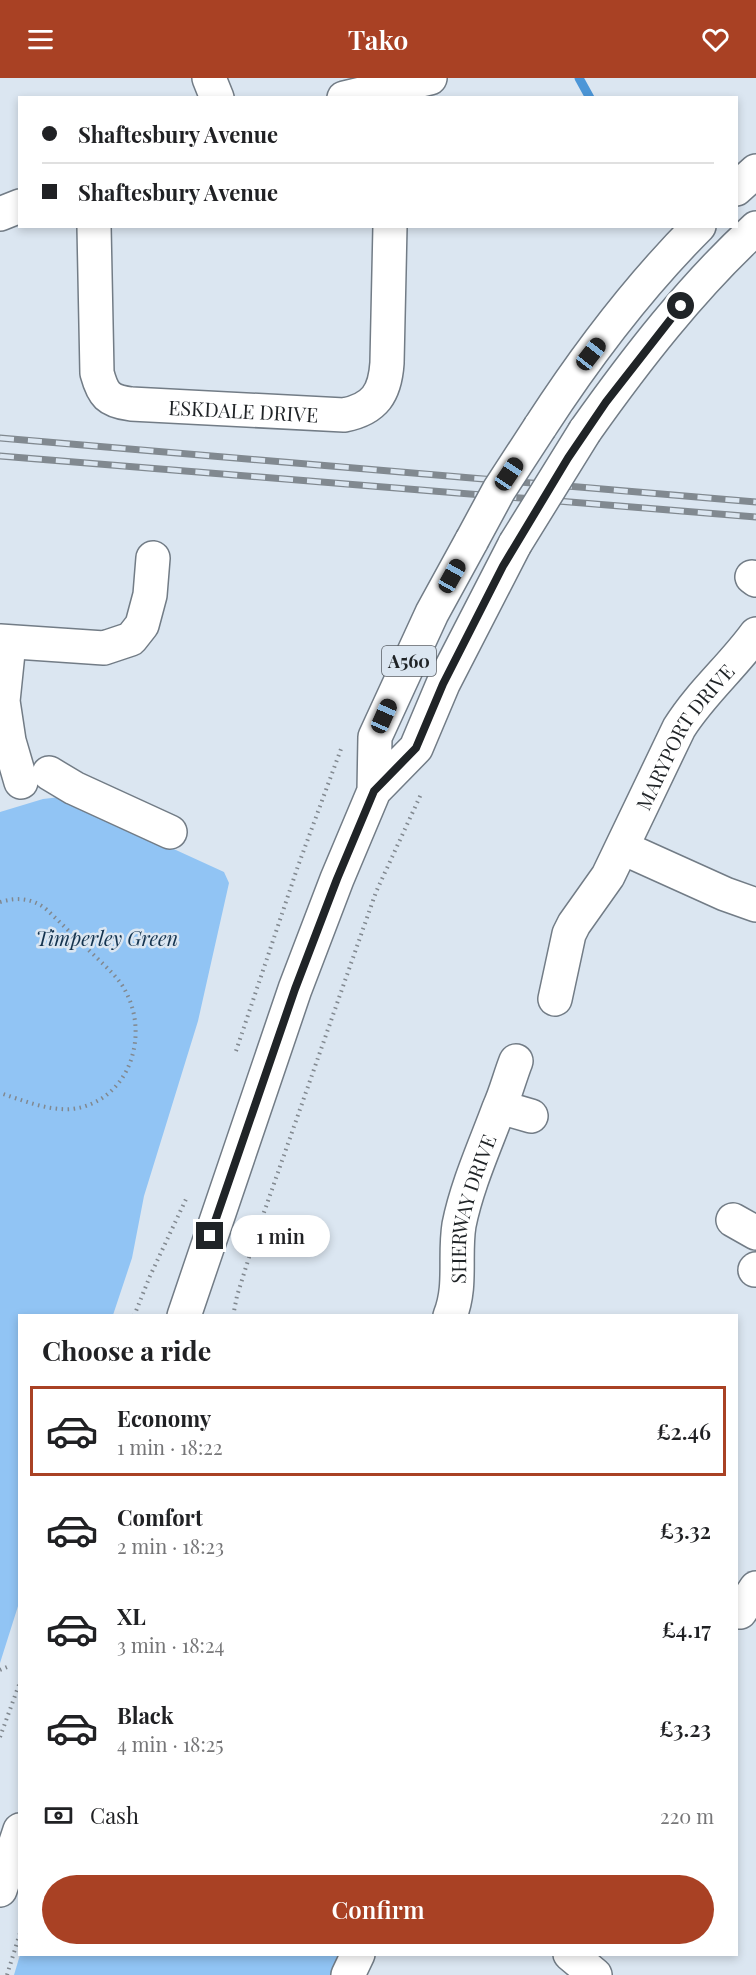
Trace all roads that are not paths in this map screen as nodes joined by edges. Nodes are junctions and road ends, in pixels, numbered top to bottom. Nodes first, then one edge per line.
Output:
1 (209, 78) edge
2 (430, 78) edge
3 (387, 93) edge
4 (216, 96) edge
5 (361, 96) edge
6 (756, 171) edge
7 (738, 187) edge
8 (18, 207) edge
9 (0, 214) edge
10 (94, 228) edge
11 (390, 228) edge
12 (697, 228) edge
13 (756, 228) edge
14 (153, 558) dead end
15 (756, 634) edge
16 (4, 642) edge
17 (32, 779) edge
18 (374, 791) junction
19 (170, 832) dead end
20 (623, 848) junction
21 (756, 905) edge
22 (555, 999) dead end
23 (516, 1061) dead end
24 (500, 1107) junction
25 (531, 1116) dead end
26 (185, 1314) edge
27 (450, 1314) edge
28 (18, 1836) edge
29 (0, 1890) edge
30 (357, 1956) edge
31 (572, 1956) edge
32 (348, 1975) edge
33 (595, 1975) edge

1 - 4 main road
2 - 3 main road
3 - 5 main road
6 - 7 main road
8 - 9 main road
10 - 11 main road, ESKDALE DRIVE
12 - 18 main road, A560, bridge
13 - 18 main road, A560, bridge
14 - 16 main road
15 - 20 main road, MARYPORT DRIVE
16 - 17 main road
17 - 19 main road
18 - 26 main road, A560
20 - 21 main road
20 - 22 main road, MARYPORT DRIVE
23 - 24 main road, SHERWAY DRIVE
24 - 25 main road
24 - 27 main road, SHERWAY DRIVE
28 - 29 main road
30 - 32 main road
31 - 33 main road

